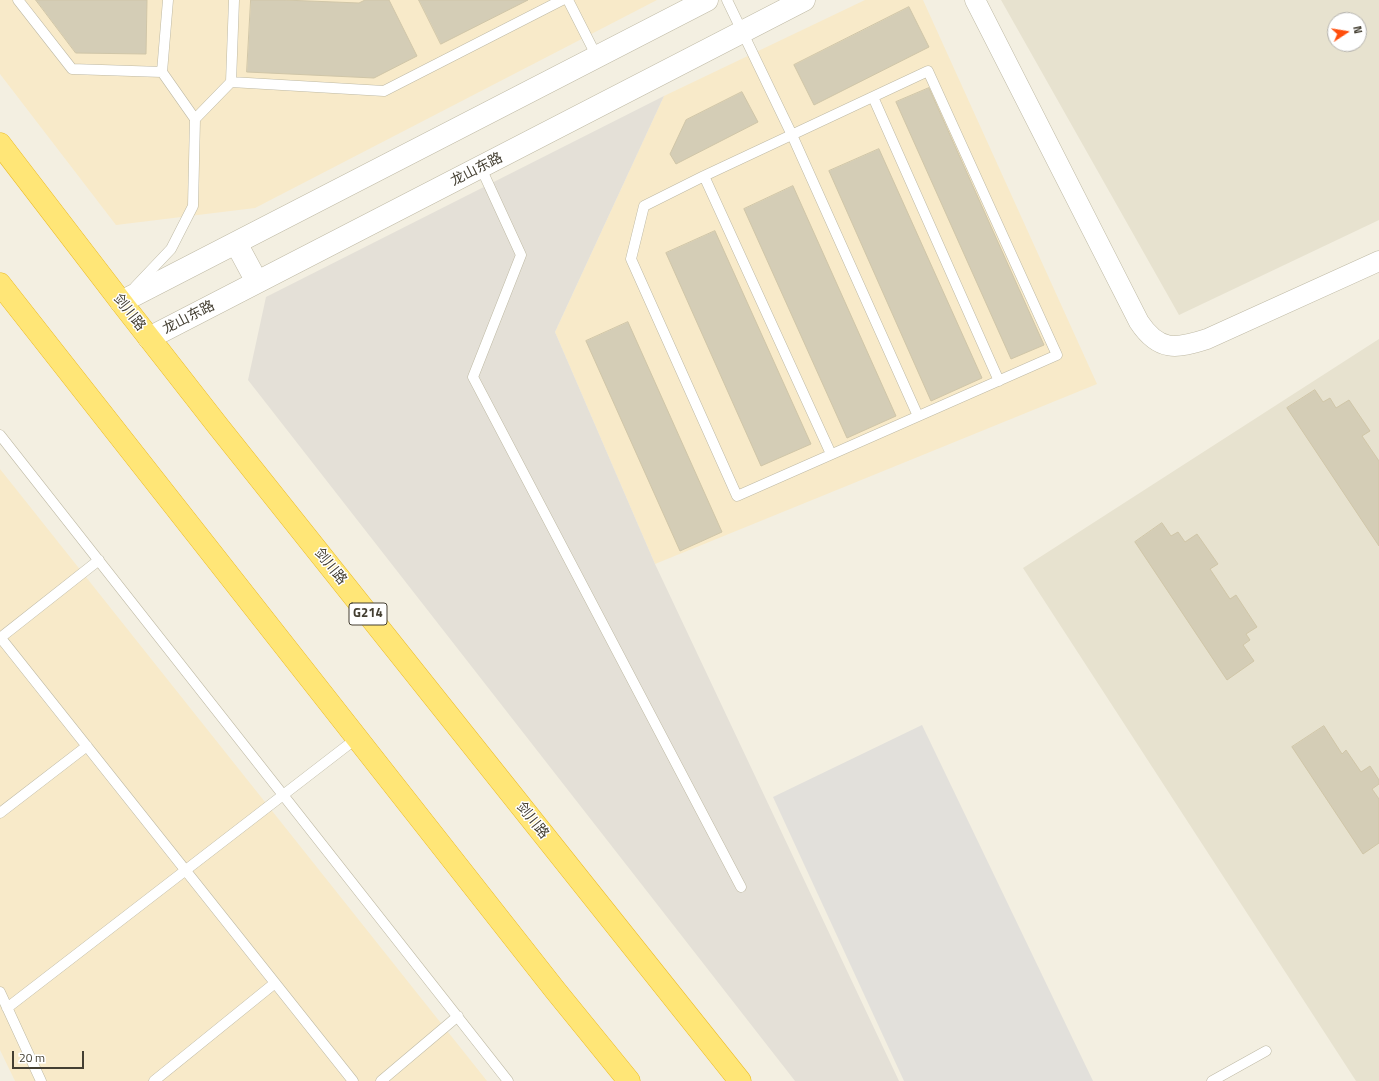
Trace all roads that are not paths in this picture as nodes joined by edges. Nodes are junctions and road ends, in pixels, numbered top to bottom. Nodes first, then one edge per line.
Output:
1 (18, 0) edge
2 (168, 0) edge
3 (234, 0) edge
4 (562, 0) edge
5 (568, 0) edge
6 (707, 0) edge
7 (727, 0) edge
8 (804, 0) edge
9 (974, 0) edge
10 (743, 32) junction
11 (597, 57) junction
12 (162, 72) junction
13 (231, 82) junction
14 (873, 97) junction
15 (195, 119) junction
16 (792, 135) junction
17 (0, 144) edge
18 (481, 168) junction
19 (704, 176) junction
20 (236, 243) junction
21 (1379, 261) edge
22 (257, 282) junction
23 (0, 284) edge
24 (121, 302) junction
25 (149, 338) junction
26 (999, 381) junction
27 (918, 416) junction
28 (0, 435) edge
29 (831, 454) junction
30 (99, 560) junction
31 (0, 637) edge
32 (357, 738) junction
33 (87, 746) junction
34 (283, 795) junction
35 (0, 813) edge
36 (186, 870) junction
37 (741, 887) dead end
38 (275, 983) junction
39 (0, 992) edge
40 (7, 1008) junction
41 (458, 1016) junction
42 (1266, 1051) dead end
43 (41, 1081) edge
44 (154, 1081) edge
45 (353, 1081) edge
46 (381, 1081) edge
47 (508, 1081) edge
48 (629, 1081) edge
49 (740, 1081) edge
50 (1212, 1081) edge

1 - 12 lane
2 - 12 lane
3 - 13 lane
4 - 13 lane
5 - 11 lane
6 - 11 street
7 - 10 lane
8 - 10 street, 龙山东路
9 - 21 street
10 - 16 lane
10 - 18 street, 龙山东路
11 - 20 street
12 - 15 lane
13 - 15 lane
14 - 16 lane
14 - 26 lane
14 - 26 lane
15 - 24 lane
16 - 19 lane
16 - 27 lane
17 - 24 highway, 剑川路 / G214
18 - 22 street, 龙山东路
18 - 37 lane
19 - 29 lane
19 - 29 lane
20 - 22 street
20 - 24 street
22 - 25 street, 龙山东路
23 - 32 highway
24 - 25 highway, 剑川路 / G214
25 - 49 highway, 剑川路 / G214
26 - 27 lane
27 - 29 lane
28 - 30 lane
30 - 31 lane
30 - 34 lane
31 - 33 lane
32 - 34 lane
32 - 48 highway
33 - 35 lane
33 - 36 lane
34 - 36 lane
34 - 41 lane
36 - 38 lane
36 - 40 lane
38 - 44 lane
38 - 45 lane
39 - 40 lane
40 - 43 lane
41 - 46 lane
41 - 47 lane
42 - 50 lane

